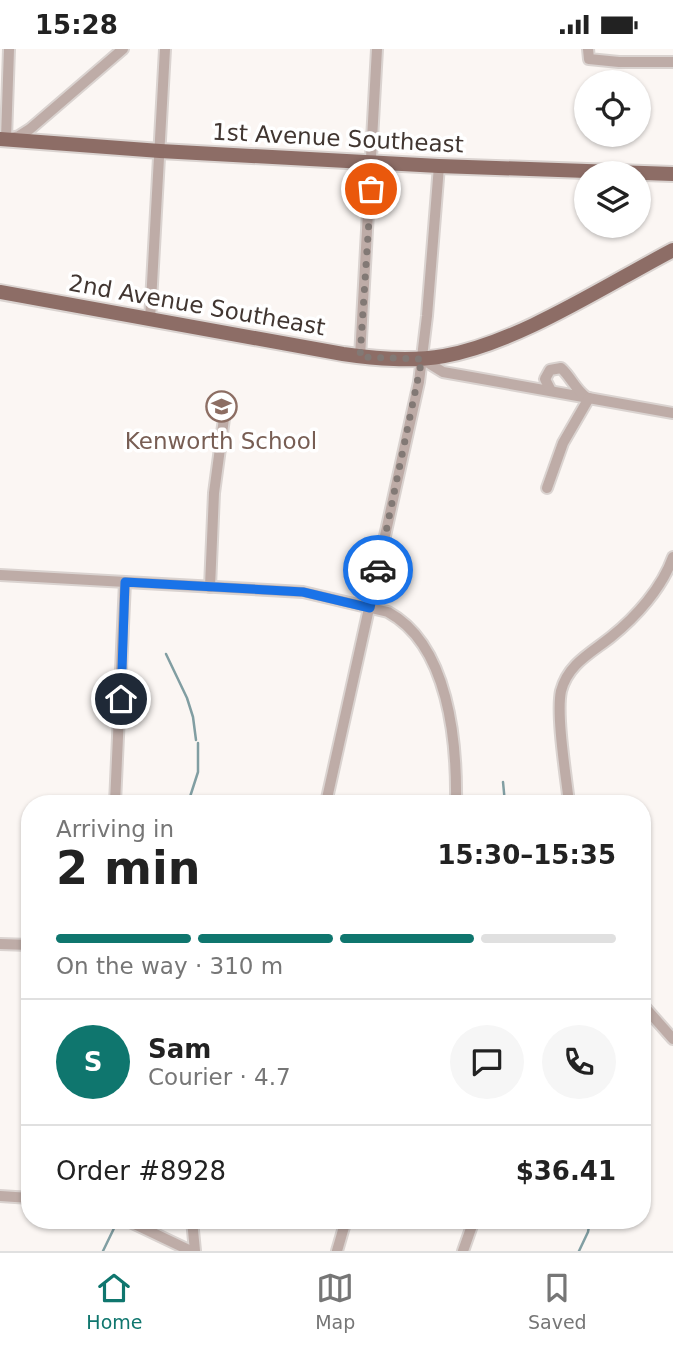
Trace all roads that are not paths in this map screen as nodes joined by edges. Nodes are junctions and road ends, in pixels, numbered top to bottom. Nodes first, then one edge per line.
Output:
1 (9, 49) edge
2 (123, 49) edge
3 (165, 49) edge
4 (377, 49) edge
5 (589, 54) edge
6 (673, 62) edge
7 (3, 139) edge
8 (160, 151) junction
9 (372, 163) junction
10 (439, 166) junction
11 (673, 174) edge
12 (673, 250) edge
13 (0, 292) edge
14 (150, 320) junction
15 (360, 357) junction
16 (422, 359) junction
17 (551, 391) junction
18 (589, 398) junction
19 (225, 411) dead end
20 (673, 413) edge
21 (547, 488) dead end
22 (673, 557) edge
23 (0, 575) edge
24 (125, 582) junction
25 (211, 587) junction
26 (370, 608) junction
27 (115, 795) edge
28 (328, 795) edge
29 (456, 795) edge
30 (568, 795) edge
31 (0, 944) edge
32 (21, 945) edge
33 (651, 1014) edge
34 (673, 1039) edge
35 (0, 1196) edge
36 (21, 1197) edge
37 (145, 1229) edge
38 (192, 1229) edge
39 (343, 1229) edge
40 (471, 1229) edge
41 (193, 1251) edge
42 (337, 1251) edge
43 (463, 1251) edge

1 - 7 street
2 - 7 street
3 - 8 street
4 - 9 street
5 - 6 street
7 - 8 main road, 1st Avenue Southeast
8 - 9 main road, 1st Avenue Southeast
8 - 14 street
9 - 10 main road, 1st Avenue Southeast
9 - 15 street
10 - 11 main road, 1st Avenue Southeast
10 - 16 street
12 - 16 main road
13 - 14 main road, 2nd Avenue Southeast
14 - 15 main road, 2nd Avenue Southeast
15 - 16 main road, 2nd Avenue Southeast
16 - 17 street, 2nd Avenue Southeast
16 - 26 street
17 - 18 street, 2nd Avenue Southeast
17 - 18 street
18 - 20 street, 2nd Avenue Southeast
18 - 21 street
19 - 25 street
22 - 30 street
23 - 24 street
24 - 25 street
24 - 27 street
25 - 26 street
26 - 28 street
26 - 29 street
31 - 32 street
33 - 34 street
35 - 36 street
37 - 41 street
38 - 41 street
39 - 42 street
40 - 43 street

